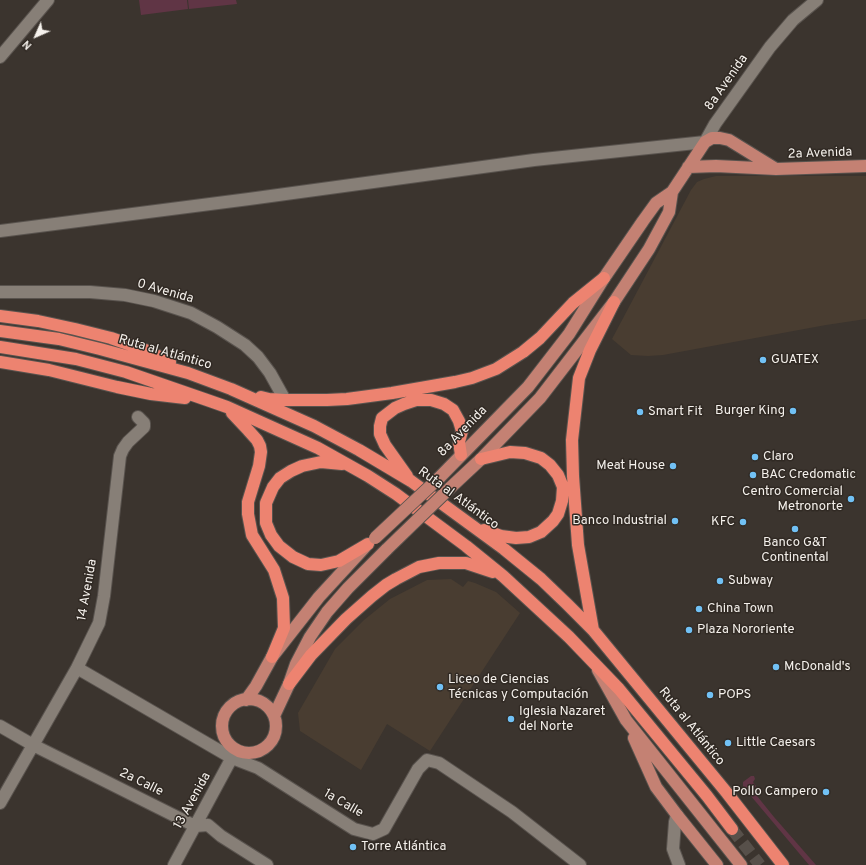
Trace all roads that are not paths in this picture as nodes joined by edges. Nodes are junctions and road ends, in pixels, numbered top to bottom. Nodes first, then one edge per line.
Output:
1 (48, 0) edge
2 (817, 0) edge
3 (0, 57) edge
4 (705, 142) junction
5 (866, 166) edge
6 (688, 167) junction
7 (776, 169) junction
8 (672, 192) junction
9 (0, 231) edge
10 (604, 278) junction
11 (0, 292) edge
12 (614, 302) junction
13 (0, 316) edge
14 (0, 331) edge
15 (0, 347) edge
16 (0, 362) edge
17 (188, 372) junction
18 (231, 389) junction
19 (207, 400) junction
20 (285, 400) junction
21 (227, 407) junction
22 (138, 418) dead end
23 (461, 455) junction
24 (481, 459) junction
25 (348, 465) junction
26 (411, 481) junction
27 (472, 526) junction
28 (371, 541) junction
29 (503, 576) junction
30 (593, 630) junction
31 (272, 657) junction
32 (592, 660) junction
33 (77, 668) junction
34 (289, 684) junction
35 (246, 700) junction
36 (274, 716) junction
37 (626, 720) junction
38 (0, 726) edge
39 (33, 745) junction
40 (234, 754) junction
41 (0, 803) edge
42 (677, 815) junction
43 (195, 826) junction
44 (732, 829) tunnel mouth
45 (174, 865) edge
46 (267, 865) edge
47 (580, 865) edge
48 (679, 865) edge
49 (717, 865) edge
50 (741, 865) edge
51 (783, 865) edge

1 - 3 street
2 - 4 street, 8a Avenida
4 - 6 main road, 8a Avenida
4 - 7 main road, 2a Avenida
4 - 9 street
5 - 7 main road, 2a Avenida
6 - 7 main road, 2a Avenida
6 - 8 main road, 8a Avenida
8 - 10 main road, 8a Avenida
8 - 12 main road, 8a Avenida
10 - 20 highway
10 - 23 main road, 8a Avenida
11 - 20 street, 0 Avenida
12 - 24 main road, 8a Avenida
12 - 30 highway
13 - 17 highway
14 - 17 highway, Ruta al Atlántico
15 - 19 highway
16 - 19 highway
17 - 18 highway, Ruta al Atlántico
18 - 20 highway
18 - 26 highway, Ruta al Atlántico
19 - 21 highway
21 - 25 highway
21 - 31 highway
22 - 33 street, 14 Avenida
23 - 26 highway
23 - 28 main road, 8a Avenida, bridge
24 - 27 highway
24 - 34 main road, 8a Avenida, bridge
25 - 28 highway
25 - 29 highway
26 - 27 highway, Ruta al Atlántico
27 - 30 highway, Ruta al Atlántico
28 - 31 main road, 8a Avenida
29 - 32 highway
29 - 34 highway
30 - 51 highway, Ruta al Atlántico
31 - 35 main road, 8a Avenida
32 - 37 main road
32 - 44 highway
33 - 39 street, 14 Avenida
33 - 40 street, 1a Calle
34 - 36 main road, 8a Avenida
35 - 36 main road
35 - 40 main road
36 - 40 main road
37 - 42 main road
37 - 50 main road
38 - 39 street, 2a Calle
39 - 41 street, 14 Avenida
39 - 43 street, 2a Calle
40 - 43 street, 13 Avenida
40 - 47 street, 1a Calle
42 - 48 street
42 - 49 main road
43 - 45 street, 13 Avenida
43 - 46 street, 2a Calle

